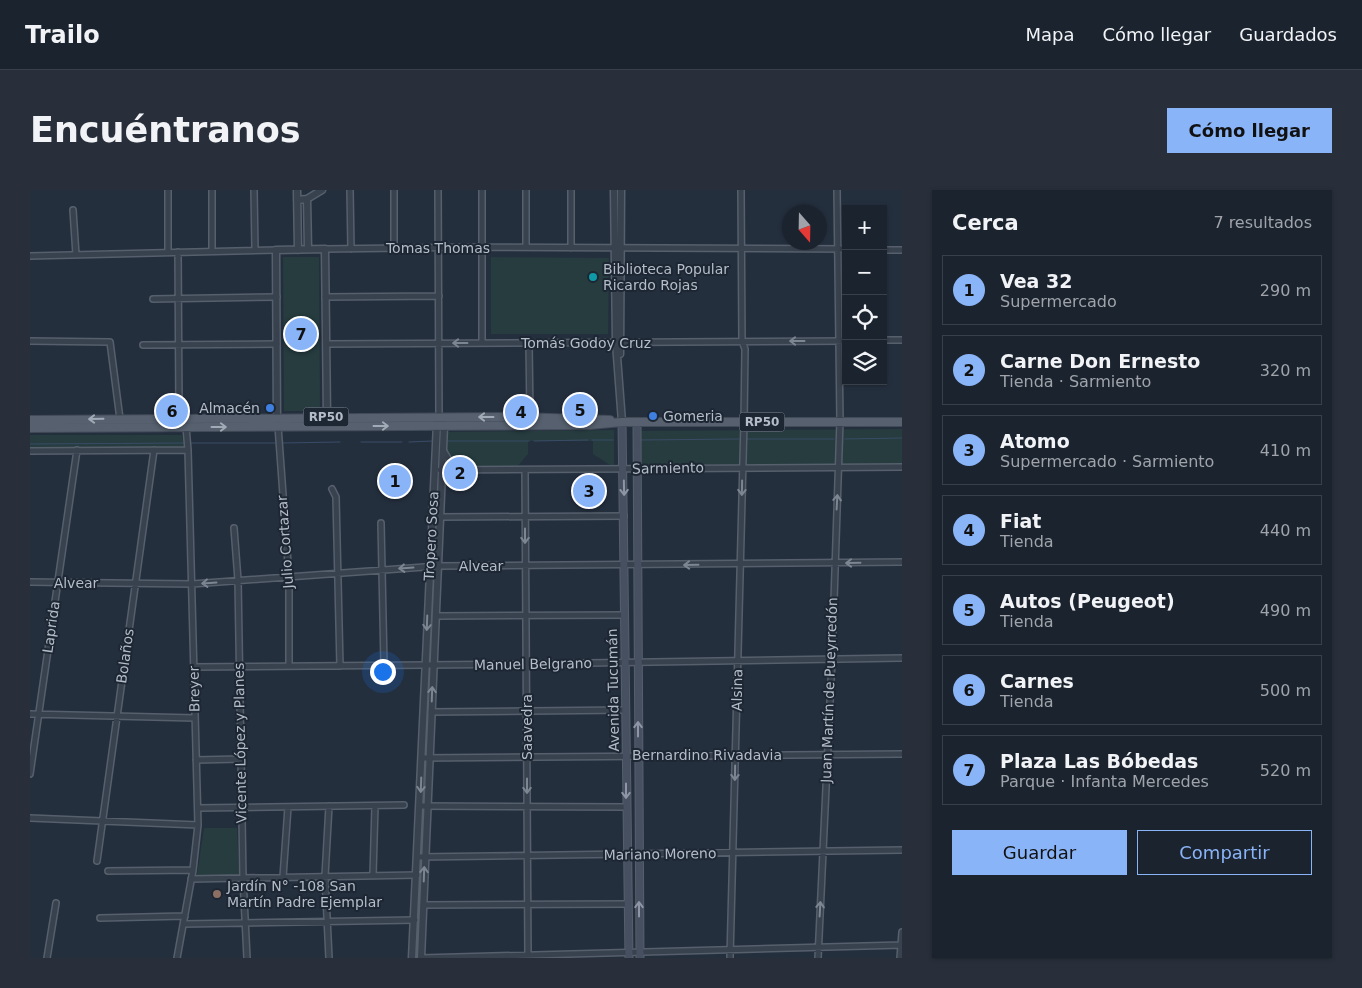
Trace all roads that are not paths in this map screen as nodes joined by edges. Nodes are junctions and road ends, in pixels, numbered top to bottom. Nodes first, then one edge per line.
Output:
1 (168, 190) edge
2 (212, 190) edge
3 (254, 190) edge
4 (297, 190) edge
5 (321, 190) edge
6 (350, 190) edge
7 (394, 190) edge
8 (438, 190) edge
9 (482, 190) edge
10 (526, 190) edge
11 (571, 190) edge
12 (614, 190) edge
13 (621, 190) edge
14 (741, 190) edge
15 (837, 190) edge
16 (307, 199) junction
17 (297, 200) junction
18 (73, 210) dead end
19 (438, 247) junction
20 (482, 247) junction
21 (394, 248) junction
22 (526, 248) junction
23 (571, 248) junction
24 (325, 249) junction
25 (351, 249) junction
26 (618, 249) junction
27 (742, 249) junction
28 (838, 249) junction
29 (842, 249) edge
30 (255, 250) junction
31 (276, 250) junction
32 (298, 250) junction
33 (308, 250) junction
34 (887, 250) edge
35 (902, 250) edge
36 (212, 251) junction
37 (168, 252) junction
38 (178, 252) junction
39 (76, 255) junction
40 (30, 256) edge
41 (438, 296) junction
42 (277, 297) junction
43 (325, 297) junction
44 (179, 298) junction
45 (153, 299) dead end
46 (887, 340) edge
47 (902, 340) edge
48 (30, 341) edge
49 (742, 341) junction
50 (839, 341) junction
51 (482, 342) junction
52 (439, 343) junction
53 (529, 343) junction
54 (618, 343) junction
55 (180, 344) junction
56 (277, 344) junction
57 (326, 344) junction
58 (143, 345) dead end
59 (327, 417) junction
60 (439, 417) junction
61 (183, 418) junction
62 (277, 418) junction
63 (530, 418) junction
64 (120, 419) junction
65 (30, 420) edge
66 (840, 421) junction
67 (622, 422) junction
68 (637, 422) junction
69 (744, 422) junction
70 (902, 422) edge
71 (278, 426) junction
72 (440, 426) junction
73 (186, 427) junction
74 (30, 428) edge
75 (30, 450) edge
76 (77, 450) junction
77 (154, 450) junction
78 (188, 450) junction
79 (443, 450) junction
80 (743, 467) junction
81 (838, 467) junction
82 (902, 467) edge
83 (624, 468) junction
84 (637, 468) junction
85 (434, 470) junction
86 (442, 470) junction
87 (463, 470) junction
88 (524, 470) junction
89 (332, 489) dead end
90 (525, 516) junction
91 (624, 516) junction
92 (440, 517) junction
93 (381, 523) dead end
94 (234, 528) dead end
95 (902, 562) edge
96 (834, 563) junction
97 (741, 564) junction
98 (625, 565) junction
99 (637, 565) junction
100 (438, 566) junction
101 (525, 566) junction
102 (429, 567) junction
103 (382, 570) junction
104 (338, 573) junction
105 (289, 577) junction
106 (238, 580) junction
107 (30, 582) edge
108 (57, 582) junction
109 (136, 583) junction
110 (192, 584) junction
111 (526, 615) junction
112 (625, 615) junction
113 (436, 616) junction
114 (902, 658) edge
115 (832, 660) junction
116 (737, 662) junction
117 (626, 663) junction
118 (637, 663) junction
119 (526, 664) junction
120 (384, 665) junction
121 (430, 665) junction
122 (238, 666) junction
123 (289, 666) junction
124 (340, 666) junction
125 (194, 667) junction
126 (626, 710) junction
127 (526, 711) junction
128 (432, 712) junction
129 (30, 714) edge
130 (39, 714) junction
131 (117, 716) junction
132 (195, 718) junction
133 (902, 754) edge
134 (735, 755) junction
135 (826, 755) junction
136 (627, 756) junction
137 (638, 756) junction
138 (527, 757) junction
139 (422, 758) junction
140 (429, 758) junction
141 (240, 759) junction
142 (196, 760) junction
143 (30, 774) edge
144 (404, 805) dead end
145 (288, 806) junction
146 (329, 806) junction
147 (375, 806) junction
148 (420, 806) junction
149 (428, 806) junction
150 (241, 807) junction
151 (527, 807) junction
152 (626, 807) junction
153 (198, 808) junction
154 (30, 818) edge
155 (103, 821) junction
156 (198, 825) junction
157 (902, 850) edge
158 (823, 851) junction
159 (733, 852) junction
160 (628, 854) junction
161 (639, 854) junction
162 (421, 856) junction
163 (527, 856) junction
164 (97, 861) dead end
165 (193, 870) junction
166 (108, 871) dead end
167 (372, 875) junction
168 (417, 875) junction
169 (325, 876) junction
170 (283, 877) junction
171 (242, 878) junction
172 (192, 879) junction
173 (56, 903) dead end
174 (628, 904) junction
175 (423, 905) junction
176 (528, 905) junction
177 (185, 916) junction
178 (100, 918) dead end
179 (415, 920) junction
180 (327, 921) junction
181 (246, 923) junction
182 (184, 924) junction
183 (902, 932) edge
184 (902, 945) edge
185 (818, 947) junction
186 (730, 950) junction
187 (528, 955) junction
188 (629, 955) edge
189 (640, 955) edge
190 (549, 956) edge
191 (506, 957) edge
192 (47, 958) edge
193 (177, 958) edge
194 (247, 958) edge
195 (329, 958) edge
196 (412, 958) edge
197 (421, 958) edge
198 (730, 958) edge
199 (818, 958) edge
200 (900, 958) edge

1 - 37 street
2 - 36 street
3 - 30 street
4 - 17 street
5 - 16 street
6 - 25 street
7 - 21 street
8 - 19 street
9 - 20 street
10 - 22 street
11 - 23 street
12 - 26 street
13 - 26 street
14 - 27 street, Alsina
15 - 28 street, Juan Martín de Pueyrredón
16 - 17 street
16 - 33 street
17 - 32 street
18 - 39 street
19 - 20 street, Tomas Thomas
19 - 21 street, Tomas Thomas
19 - 41 street
20 - 22 street, Tomas Thomas
20 - 51 street
21 - 25 street, Tomas Thomas
22 - 23 street, Tomas Thomas
23 - 26 street, Tomas Thomas
24 - 25 street, Tomas Thomas
24 - 33 street, Tomas Thomas
24 - 43 street
26 - 27 street, Tomas Thomas
26 - 54 street
27 - 28 street, Tomas Thomas
27 - 49 street, Alsina
28 - 29 street, Tomas Thomas
28 - 50 street, Juan Martín de Pueyrredón
30 - 31 street, Tomas Thomas
30 - 36 street, Tomas Thomas
31 - 32 street, Tomas Thomas
31 - 42 street, Julio Cortazar
32 - 33 street, Tomas Thomas
34 - 35 street
36 - 38 street, Tomas Thomas
37 - 38 street, Tomas Thomas
37 - 39 street, Tomas Thomas
38 - 44 street, Breyer
39 - 40 street, Tomas Thomas
41 - 43 street
41 - 52 street
42 - 44 street
42 - 56 street, Julio Cortazar
43 - 57 street
44 - 45 street
44 - 55 street, Breyer
46 - 47 street
48 - 64 street
50 -> 49 street, Tomás Godoy Cruz
49 - 54 street, Tomás Godoy Cruz
49 - 69 street, Alsina
50 - 66 street, Juan Martín de Pueyrredón
51 -> 52 street, Tomás Godoy Cruz
51 - 53 street, Tomás Godoy Cruz
52 - 57 street, Tomás Godoy Cruz
52 - 60 street
53 - 54 street, Tomás Godoy Cruz
53 - 63 street
54 - 67 street
55 - 56 street
55 - 58 street
55 - 61 street, Breyer
56 - 62 street, Julio Cortazar
57 - 59 street
59 - 60 main road, RP50
59 - 62 main road, RP50
63 -> 60 main road, RP50
60 - 72 street, Tropero Sosa
61 - 62 main road, RP50
61 - 64 main road, RP50
61 - 73 street, Breyer
62 - 71 street, Julio Cortazar
63 - 67 main road, RP50
64 -> 65 main road, RP50
66 - 69 main road, RP50
66 - 70 main road, RP50
66 - 81 street, Juan Martín de Pueyrredón
67 - 68 main road, RP50
67 - 72 main road, RP50
67 - 83 main road, Avenida Tucumán
68 - 69 main road, RP50
68 - 84 main road, Avenida Tucumán
69 - 80 street, Alsina
71 -> 72 main road, RP50
73 -> 71 main road, RP50
71 - 105 street, Julio Cortazar
72 - 79 street, Tropero Sosa
72 - 85 street, Tropero Sosa
73 - 74 main road, RP50
73 - 78 street, Breyer
75 - 76 street
76 - 77 street
76 - 108 street, Laprida
77 - 78 street
77 - 109 street, Bolaños
78 - 110 street, Breyer
79 - 86 street, Tropero Sosa
79 - 87 street
80 - 81 street, Sarmiento
80 - 84 street, Sarmiento
80 -> 97 street, Alsina
81 - 82 street, Sarmiento
96 -> 81 street, Juan Martín de Pueyrredón
83 - 84 street, Sarmiento
83 - 88 street, Sarmiento
83 -> 91 main road, Avenida Tucumán
84 - 99 main road, Avenida Tucumán
85 - 86 street, Sarmiento
85 - 102 street, Tropero Sosa
86 - 87 street, Sarmiento
86 - 92 street, Tropero Sosa
87 - 88 street, Sarmiento
88 - 90 street, Saavedra
89 - 104 street
90 - 91 street
90 - 92 street
90 -> 101 street, Saavedra
91 - 98 main road, Avenida Tucumán
92 - 100 street, Tropero Sosa
93 - 103 street
94 - 106 street, Vicente López y Planes
95 -> 96 street, Alvear
96 - 97 street, Alvear
96 - 115 street, Juan Martín de Pueyrredón
97 -> 99 street, Alvear
97 - 116 street, Alsina
98 - 99 street, Alvear
98 - 101 street, Alvear
98 - 112 main road, Avenida Tucumán
99 - 118 main road, Avenida Tucumán
100 - 101 street, Alvear
100 - 102 street, Alvear
100 - 113 street, Tropero Sosa
101 - 111 street, Saavedra
102 -> 103 street, Alvear
102 -> 121 street, Tropero Sosa
103 - 104 street, Alvear
103 - 120 street
104 - 105 street, Alvear
104 - 124 street
105 - 106 street, Alvear
105 - 123 street, Julio Cortazar
106 -> 110 street, Alvear
106 - 122 street, Vicente López y Planes
107 - 108 street, Alvear
108 - 109 street, Alvear
108 - 130 street, Laprida
109 - 110 street, Alvear
109 - 131 street, Bolaños
110 - 125 street, Breyer
111 - 112 street
111 - 113 street
111 - 119 street, Saavedra
112 - 117 main road, Avenida Tucumán
113 - 121 street, Tropero Sosa
114 - 115 street, Manuel Belgrano
115 - 116 street, Manuel Belgrano
115 - 135 street, Juan Martín de Pueyrredón
116 - 118 street, Manuel Belgrano
116 - 134 street, Alsina
117 - 118 street, Manuel Belgrano
117 - 119 street, Manuel Belgrano
117 - 126 main road, Avenida Tucumán
137 -> 118 main road, Avenida Tucumán
119 - 121 street, Manuel Belgrano
119 - 127 street, Saavedra
120 - 121 street, Manuel Belgrano
120 - 124 street, Manuel Belgrano
128 -> 121 street, Tropero Sosa
121 - 139 street, Tropero Sosa
122 - 123 street, Manuel Belgrano
122 - 125 street, Manuel Belgrano
122 - 141 street, Vicente López y Planes
123 - 124 street, Manuel Belgrano
125 - 132 street, Breyer
126 - 127 street
126 - 136 main road, Avenida Tucumán
127 - 128 street
127 - 138 street, Saavedra
128 - 140 street, Tropero Sosa
129 - 130 street
130 - 131 street
130 - 143 street, Laprida
131 - 132 street
131 - 155 street, Bolaños
132 - 142 street, Breyer
133 - 135 street, Bernardino Rivadavia
134 - 135 street, Bernardino Rivadavia
134 - 137 street, Bernardino Rivadavia
134 -> 159 street, Alsina
135 - 158 street, Juan Martín de Pueyrredón
136 - 137 street, Bernardino Rivadavia
136 - 138 street, Bernardino Rivadavia
136 -> 152 main road, Avenida Tucumán
137 - 161 main road, Avenida Tucumán
138 - 140 street, Bernardino Rivadavia
138 -> 151 street, Saavedra
139 - 140 street, Bernardino Rivadavia
139 -> 148 street, Tropero Sosa
140 - 149 street, Tropero Sosa
141 - 142 street
141 - 150 street, Vicente López y Planes
142 - 153 street, Breyer
144 - 147 street
145 - 146 street
145 - 150 street
145 - 170 street
146 - 147 street
146 - 169 street
147 - 167 street
148 - 149 street
148 - 162 street, Tropero Sosa
149 - 151 street
149 - 162 street, Tropero Sosa
150 - 153 street
150 - 171 street, Vicente López y Planes
151 - 152 street
151 - 163 street, Saavedra
152 - 160 main road, Avenida Tucumán
153 - 156 street, Breyer
154 - 155 street
155 - 156 street
155 - 164 street, Bolaños
156 - 165 street, Breyer
157 - 158 street, Mariano Moreno
158 - 159 street, Mariano Moreno
185 -> 158 street, Juan Martín de Pueyrredón
159 - 161 street, Mariano Moreno
159 - 186 street, Alsina
160 - 161 street, Mariano Moreno
160 - 163 street, Mariano Moreno
160 - 174 main road, Avenida Tucumán
189 -> 161 main road, Avenida Tucumán
162 - 163 street, Mariano Moreno
162 - 168 street, Tropero Sosa
175 -> 162 street, Tropero Sosa
163 - 176 street, Saavedra
165 - 166 street
165 - 172 street, Breyer
167 - 168 street
167 - 169 street
168 - 179 street, Tropero Sosa
169 - 170 street
169 - 180 street
170 - 171 street
171 - 172 street
171 - 181 street, Vicente López y Planes
172 - 177 street, Breyer
173 - 192 street
174 - 176 street
174 - 188 main road, Avenida Tucumán
175 - 176 street
175 - 197 street, Tropero Sosa
176 - 187 street, Saavedra
177 - 178 street
177 - 182 street, Breyer
179 - 180 street
179 - 196 street, Tropero Sosa
180 - 181 street
180 - 195 street
181 - 182 street
181 - 194 street, Vicente López y Planes
182 - 193 street, Breyer
183 - 184 street
184 - 185 street
184 - 200 street
185 - 186 street
185 - 199 street, Juan Martín de Pueyrredón
186 - 189 street
186 - 198 street, Alsina
187 - 190 street
187 - 191 street
188 - 189 street
188 - 190 street
191 - 197 street

